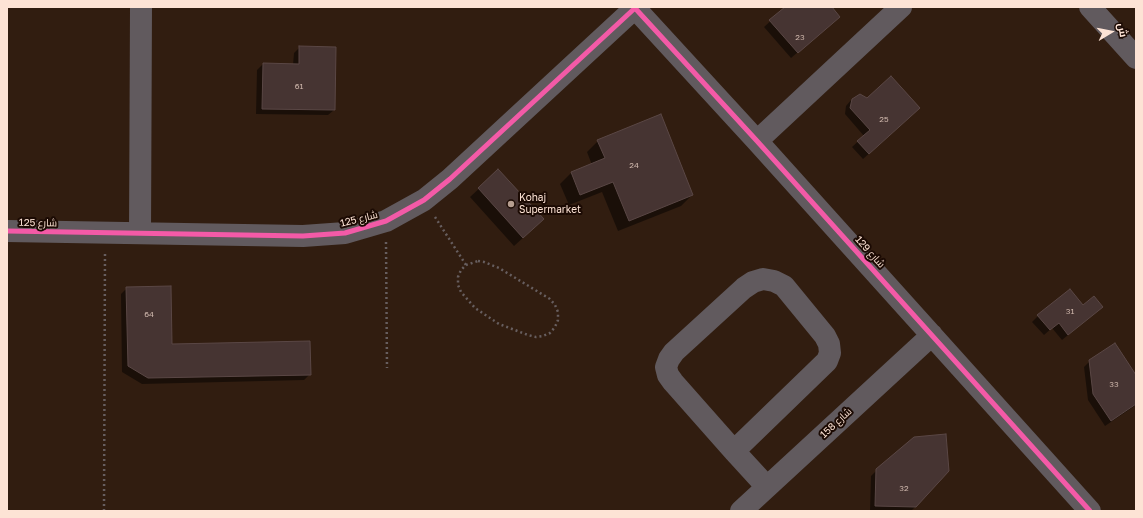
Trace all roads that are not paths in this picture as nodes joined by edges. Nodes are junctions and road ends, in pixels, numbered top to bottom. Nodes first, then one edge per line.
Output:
1 (141, 7) edge
2 (634, 7) edge
3 (901, 7) edge
4 (1090, 7) edge
5 (1136, 58) edge
6 (757, 141) junction
7 (7, 231) edge
8 (140, 233) junction
9 (932, 335) junction
10 (734, 451) junction
11 (767, 487) junction
12 (741, 511) edge
13 (1090, 511) edge

1 - 8 street
2 - 6 street, شارع 129
2 - 8 street, شارع 125
3 - 6 street
4 - 5 street
6 - 9 street, شارع 129
7 - 8 street, شارع 125
9 - 11 street, شارع 158
9 - 13 street, شارع 129
10 - 10 street
10 - 11 street
11 - 12 street, شارع 158

